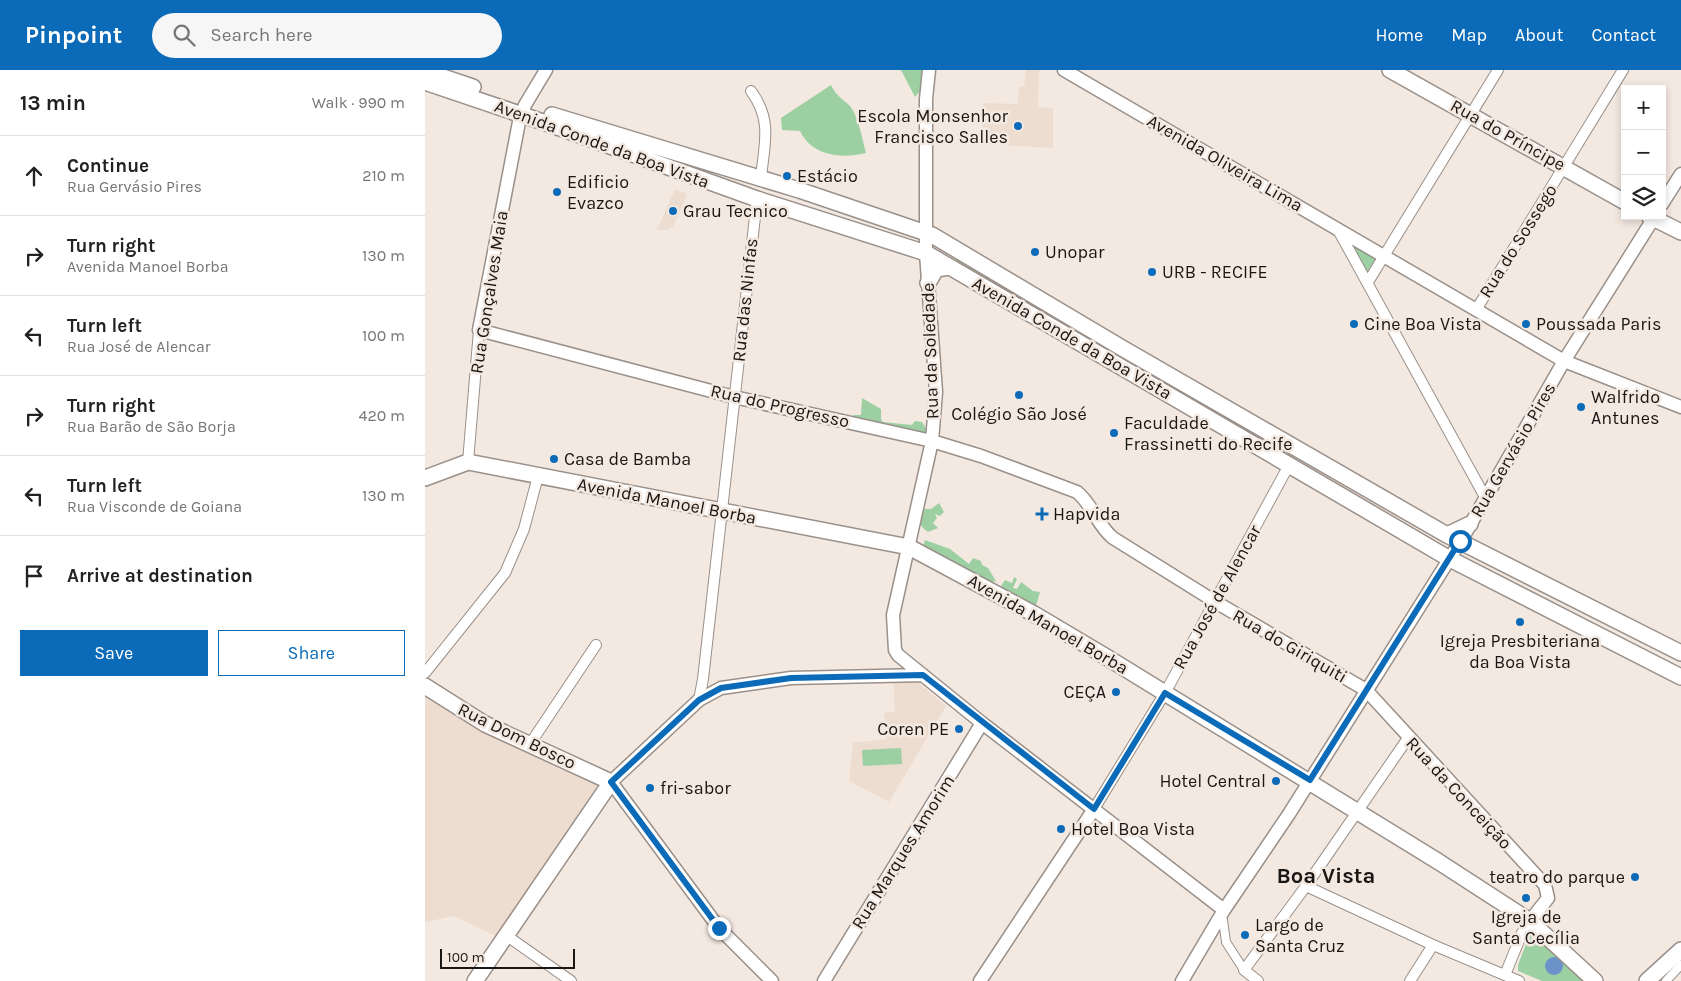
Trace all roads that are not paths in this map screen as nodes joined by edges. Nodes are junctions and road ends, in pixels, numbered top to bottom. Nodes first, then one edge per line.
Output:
1 (546, 70) edge
2 (929, 70) edge
3 (1064, 70) edge
4 (1391, 70) edge
5 (1498, 70) edge
6 (1623, 70) edge
7 (425, 71) edge
8 (425, 82) edge
9 (751, 92) dead end
10 (521, 114) junction
11 (1470, 116) junction
12 (1565, 166) junction
13 (1681, 174) edge
14 (761, 178) junction
15 (1666, 198) edge
16 (757, 199) junction
17 (1621, 200) edge
18 (1650, 220) edge
19 (1658, 220) edge
20 (1337, 228) junction
21 (926, 232) junction
22 (1681, 232) edge
23 (926, 253) junction
24 (1384, 257) junction
25 (949, 266) junction
26 (1368, 282) junction
27 (928, 283) junction
28 (1476, 310) junction
29 (479, 330) junction
30 (1564, 361) junction
31 (735, 396) junction
32 (1681, 407) edge
33 (932, 441) junction
34 (468, 462) junction
35 (1289, 465) junction
36 (538, 476) junction
37 (425, 478) edge
38 (1077, 492) joint
39 (1485, 497) junction
40 (721, 512) junction
41 (1470, 524) joint
42 (1454, 538) junction
43 (909, 547) junction
44 (1448, 558) junction
45 (1215, 601) junction
46 (596, 644) dead end
47 (1681, 653) edge
48 (425, 673) edge
49 (923, 675) junction
50 (1681, 677) edge
51 (425, 686) edge
52 (1366, 690) junction
53 (1165, 693) junction
54 (699, 700) junction
55 (982, 723) junction
56 (1408, 738) junction
57 (530, 744) junction
58 (1310, 780) junction
59 (611, 782) junction
60 (1094, 809) junction
61 (1357, 812) junction
62 (1306, 886) junction
63 (1222, 913) junction
64 (1530, 921) junction
65 (507, 936) junction
66 (1433, 945) junction
67 (1681, 950) edge
68 (1681, 965) edge
69 (1244, 970) junction
70 (1505, 975) junction
71 (475, 981) edge
72 (571, 981) edge
73 (772, 981) edge
74 (824, 981) edge
75 (980, 981) edge
76 (1182, 981) edge
77 (1258, 981) edge
78 (1410, 981) edge
79 (1519, 981) edge
80 (1595, 981) edge
81 (1647, 981) edge
82 (1666, 981) edge

1 - 10 street
2 - 21 street, Rua da Soledade
3 - 20 street, Avenida Oliveira Lima
4 - 11 main road, Rua do Príncipe
5 - 11 street
6 - 12 street, Rua do Sossego
7 - 10 main road, Avenida Conde da Boa Vista
8 - 10 main road, Avenida Conde da Boa Vista
9 - 14 street
10 - 14 main road, Avenida Conde da Boa Vista
10 - 16 main road, Avenida Conde da Boa Vista
10 - 29 street, Rua Gonçalves Maia
11 - 12 main road, Rua do Príncipe
11 - 24 street
12 - 17 main road, Rua do Príncipe
12 - 28 street, Rua do Sossego
13 - 15 street
14 - 21 main road, Avenida Conde da Boa Vista
16 - 23 main road, Avenida Conde da Boa Vista
16 - 31 street, Rua das Ninfas
18 - 30 street, Rua Gervásio Pires
19 - 22 main road
20 - 24 street, Avenida Oliveira Lima
20 - 26 street
21 - 23 street, Rua da Soledade
21 - 42 main road, Avenida Conde da Boa Vista
23 - 25 main road, Avenida Conde da Boa Vista
23 - 27 street, Rua da Soledade
24 - 26 street
24 - 28 street, Avenida Oliveira Lima
25 - 27 main road
25 - 35 main road, Avenida Conde da Boa Vista
26 - 39 street
27 - 33 street, Rua da Soledade
28 - 30 street, Avenida Oliveira Lima
29 - 31 street, Rua do Progresso
29 - 34 street, Rua Gonçalves Maia
30 - 32 street, Avenida Oliveira Lima
30 - 39 street, Rua Gervásio Pires
31 - 33 street, Rua do Progresso
31 - 40 street, Rua das Ninfas
33 - 38 street, Rua do Progresso
33 - 43 street, Rua da Soledade
34 - 36 main road, Avenida Manoel Borba
34 - 37 main road
35 - 44 main road, Avenida Conde da Boa Vista
35 - 45 street, Rua José de Alencar
36 - 40 main road, Avenida Manoel Borba
36 - 48 street
38 - 45 street, Rua do Giriquiti
39 - 41 street, Rua Gervásio Pires
40 - 43 main road, Avenida Manoel Borba
40 - 54 street, Rua das Ninfas
41 - 42 main road
42 - 44 street
42 - 47 main road, Avenida Conde da Boa Vista
43 - 49 street, Rua da Soledade
43 - 53 main road, Avenida Manoel Borba
44 - 50 main road, Avenida Conde da Boa Vista
44 - 52 street
45 - 52 street, Rua do Giriquiti
45 - 53 street, Rua José de Alencar
46 - 57 street
49 - 54 street
49 - 55 street, Rua da Soledade
51 - 57 main road, Rua Dom Bosco
52 - 56 street, Rua da Conceição
52 - 58 street
53 - 58 main road, Avenida Manoel Borba
53 - 60 street, Rua José de Alencar
54 - 59 street
55 - 60 street, Rua da Soledade
55 - 74 street, Rua Marques Amorim
56 - 61 street
56 - 64 street, Rua da Conceição
57 - 59 main road, Rua Dom Bosco
58 - 61 main road, Avenida Manoel Borba
58 - 63 street
59 - 65 main road
59 - 73 street
60 - 63 street, Rua da Soledade
60 - 75 street, Rua José de Alencar
61 - 62 street
61 - 64 main road, Avenida Manoel Borba
62 - 66 street
62 - 69 street
63 - 69 street
63 - 76 street
64 - 70 street, Rua da Conceição
64 - 80 main road, Avenida Manoel Borba
65 - 71 main road
65 - 72 street
66 - 70 street
66 - 78 street
67 - 81 main road
68 - 82 street
69 - 77 street
70 - 79 street

